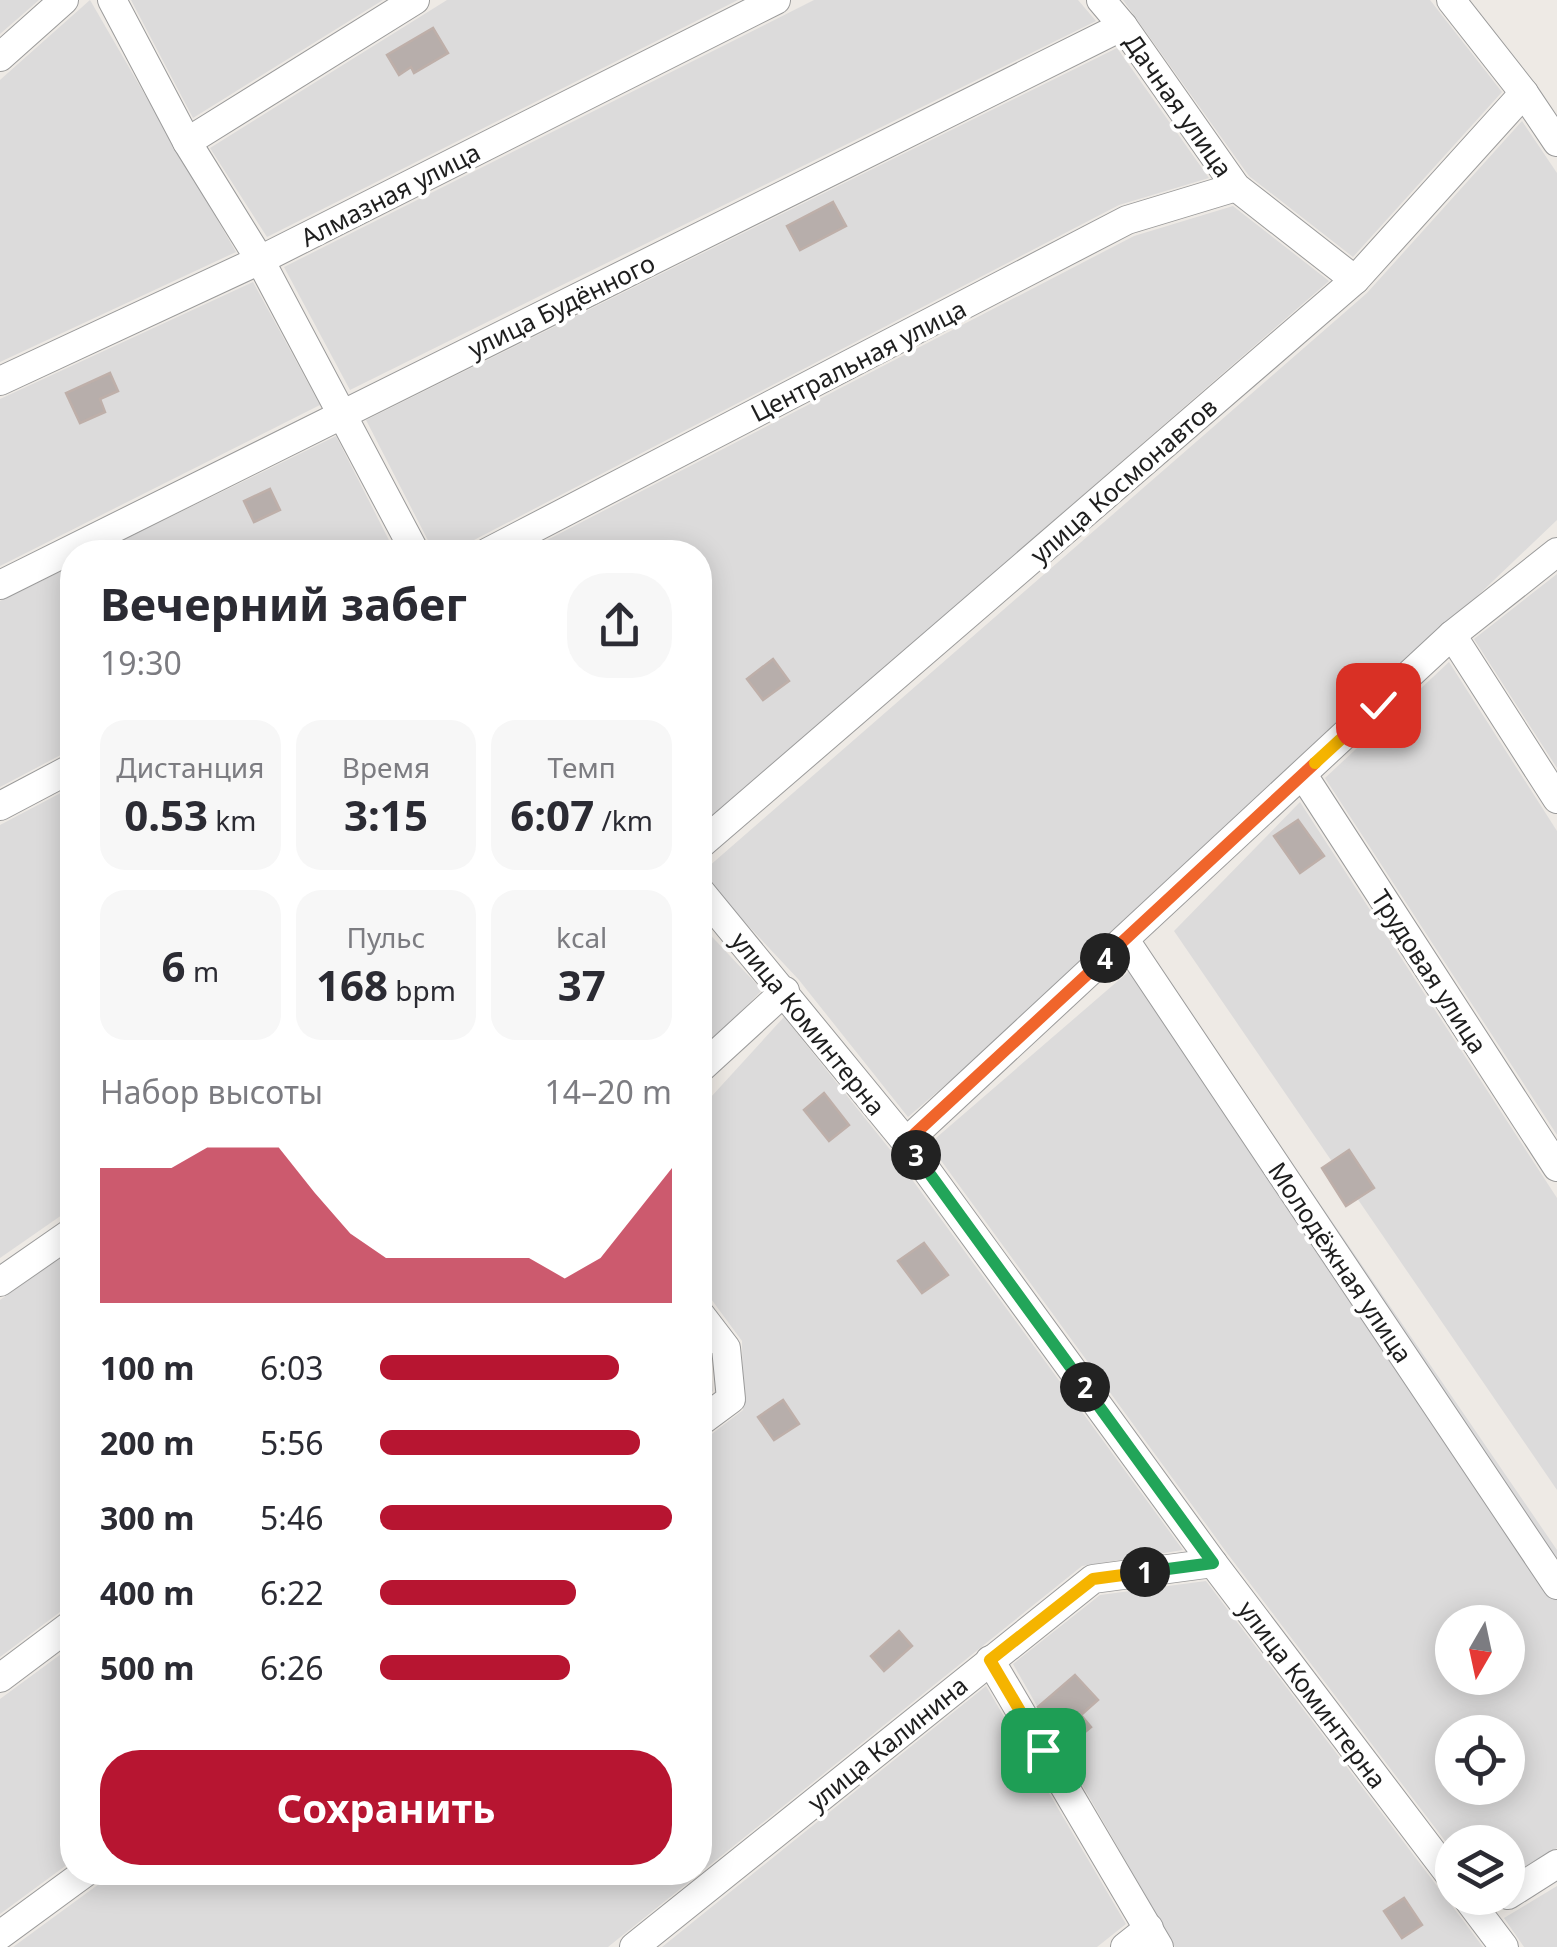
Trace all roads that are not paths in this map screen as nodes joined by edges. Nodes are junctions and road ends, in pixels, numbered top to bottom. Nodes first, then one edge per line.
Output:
1 (64, 0) edge
2 (112, 0) edge
3 (415, 0) edge
4 (776, 0) edge
5 (1101, 0) edge
6 (1452, 0) edge
7 (1123, 26) junction
8 (0, 57) edge
9 (1524, 93) junction
10 (187, 142) junction
11 (1557, 142) edge
12 (1236, 188) junction
13 (260, 260) junction
14 (1355, 280) junction
15 (0, 381) edge
16 (343, 413) junction
17 (90, 540) edge
18 (409, 540) edge
19 (511, 540) edge
20 (1557, 552) edge
21 (60, 555) edge
22 (0, 585) edge
23 (1452, 635) junction
24 (60, 774) edge
25 (1303, 775) junction
26 (1557, 800) edge
27 (0, 806) edge
28 (712, 836) edge
29 (712, 905) edge
30 (1125, 940) junction
31 (785, 991) junction
32 (712, 1058) edge
33 (906, 1142) junction
34 (1557, 1167) edge
35 (60, 1240) edge
36 (0, 1282) edge
37 (712, 1330) edge
38 (712, 1413) edge
39 (1213, 1563) junction
40 (1557, 1585) edge
41 (60, 1633) edge
42 (990, 1660) junction
43 (0, 1678) edge
44 (1435, 1856) edge
45 (1557, 1864) edge
46 (712, 1884) edge
47 (1525, 1884) edge
48 (68, 1885) edge
49 (711, 1885) edge
50 (1480, 1915) edge
51 (0, 1935) edge
52 (1154, 1938) edge
53 (634, 1947) edge
54 (1125, 1947) edge
55 (1504, 1947) edge

1 - 8 street
2 - 10 street
3 - 10 street
4 - 13 street, Алмазная улица
5 - 7 street, Дачная улица
6 - 9 street
7 - 12 street, Дачная улица
7 - 16 street, улица Будённого
9 - 11 street
9 - 14 street, улица Космонавтов
10 - 13 street
12 - 14 street, Дачная улица
12 - 19 street, Центральная улица
13 - 15 street, Алмазная улица
13 - 16 street
14 - 28 street, улица Космонавтов
16 - 17 street, улица Будённого
16 - 18 street
20 - 23 street
21 - 22 street, улица Будённого
23 - 25 street
23 - 26 street
24 - 27 street
25 - 30 street
25 - 34 street, Трудовая улица
29 - 31 street, улица Коминтерна
30 - 33 street
30 - 40 street, Молодёжная улица
31 - 32 street
31 - 33 street, улица Коминтерна
33 - 39 street, улица Коминтерна
35 - 36 street
37 - 38 street
39 - 42 street, улица Калинина
39 - 44 street, улица Коминтерна
41 - 43 street
42 - 46 street, улица Калинина
42 - 52 street
45 - 47 street
48 - 51 street
49 - 53 street, улица Калинина
50 - 55 street
52 - 54 street

